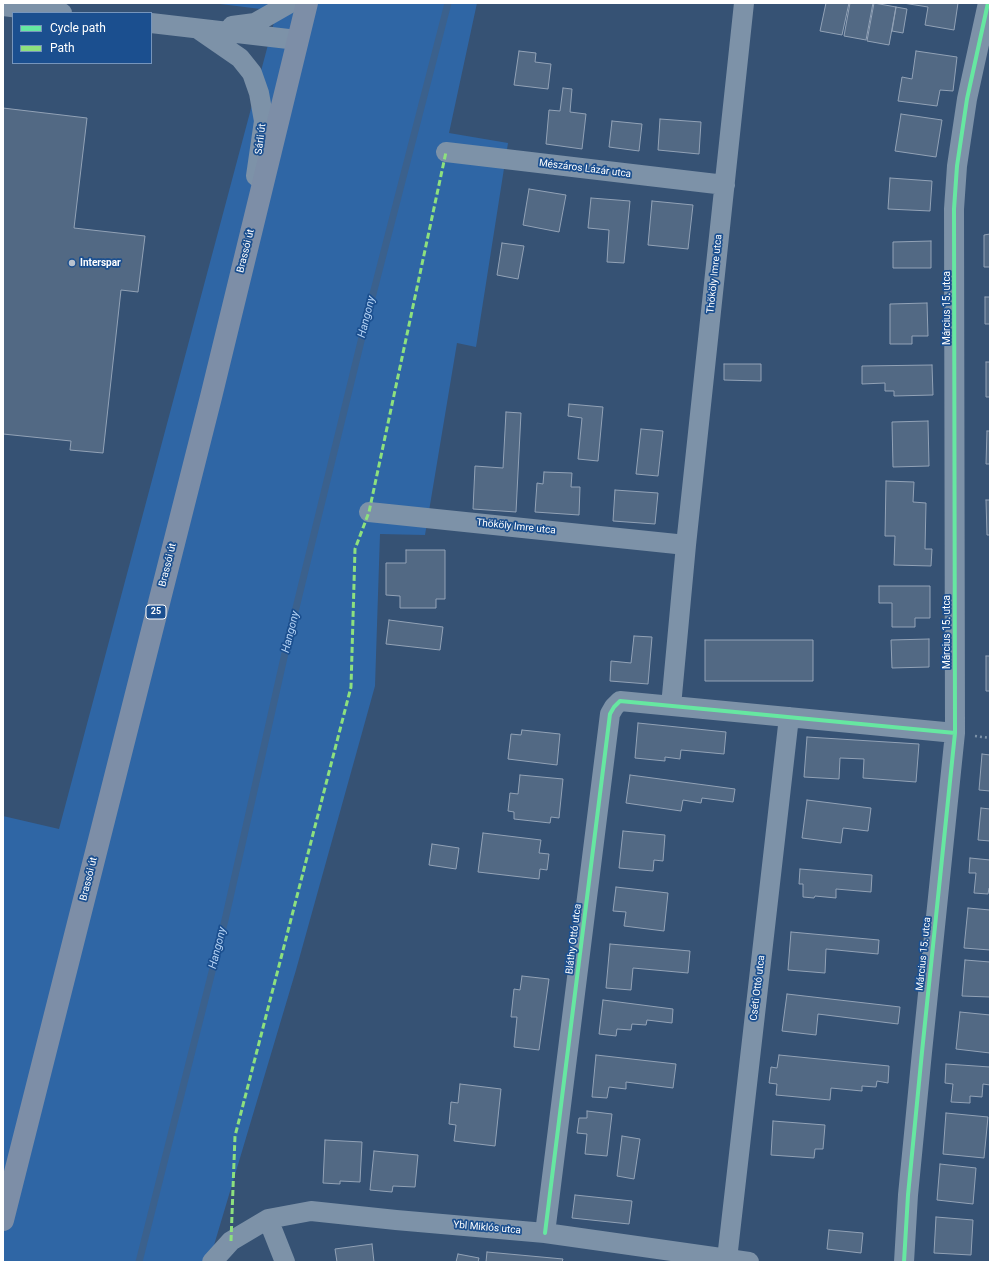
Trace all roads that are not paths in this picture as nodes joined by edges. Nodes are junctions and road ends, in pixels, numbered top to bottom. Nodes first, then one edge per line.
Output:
1 (290, 3) edge
2 (307, 3) edge
3 (744, 3) edge
4 (988, 3) edge
5 (3, 6) edge
6 (54, 12) edge
7 (152, 23) edge
8 (198, 29) junction
9 (297, 40) junction
10 (446, 152) dead end
11 (725, 185) junction
12 (246, 253) junction
13 (369, 512) dead end
14 (686, 545) junction
15 (671, 706) junction
16 (789, 717) junction
17 (955, 733) junction
18 (268, 1219) junction
19 (3, 1220) edge
20 (545, 1233) junction
21 (727, 1259) junction
22 (212, 1262) edge
23 (284, 1262) edge
24 (749, 1262) edge
25 (904, 1262) edge

1 - 8 street, Sárli út
2 - 9 main road, Brassói út / 25
3 - 11 street, Thököly Imre utca
4 - 17 street, Március 15. utca
5 - 6 street
7 - 8 street, Sárli út
8 - 9 street, Sárli út
8 - 12 street, Sárli út
9 - 12 main road, Brassói út / 25
10 - 11 street, Mészáros Lázár utca
11 - 14 street, Thököly Imre utca
12 - 19 main road, Brassói út / 25
13 - 14 street, Thököly Imre utca
14 - 15 street, Thököly Imre utca
15 - 16 street
15 - 20 street, Bláthy Ottó utca
16 - 17 street
16 - 21 street, Cséti Ottó utca
17 - 25 street, Március 15. utca
18 - 20 street, Ybl Miklós utca
18 - 22 street, Ybl Miklós utca
18 - 23 street
20 - 21 street, Ybl Miklós utca
21 - 24 street, Ybl Miklós utca

